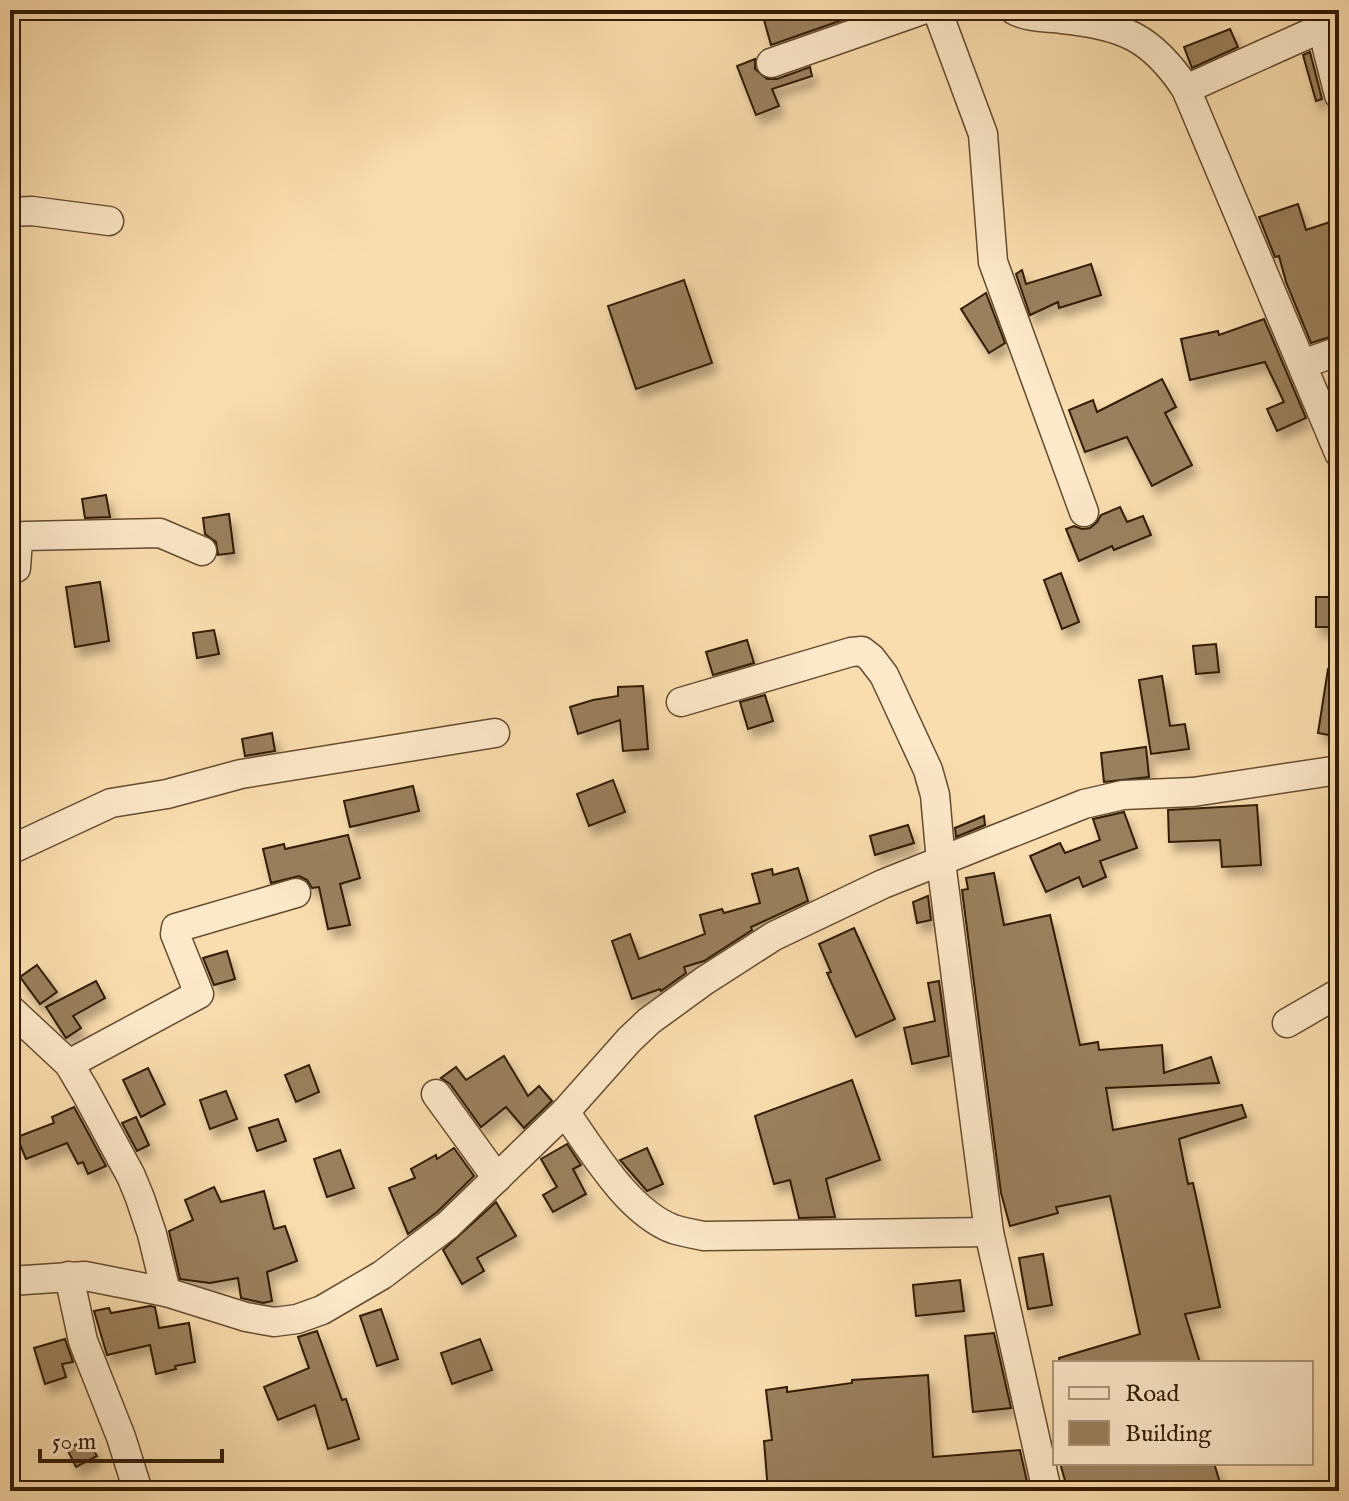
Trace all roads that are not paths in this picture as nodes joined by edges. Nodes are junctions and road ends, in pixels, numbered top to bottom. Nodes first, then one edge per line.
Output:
1 (922, 10) edge
2 (937, 10) edge
3 (1014, 10) edge
4 (1322, 19) edge
5 (771, 63) dead end
6 (1186, 89) junction
7 (1339, 95) edge
8 (10, 212) edge
9 (109, 221) dead end
10 (1339, 351) edge
11 (1303, 364) junction
12 (1339, 453) edge
13 (1084, 512) dead end
14 (202, 551) dead end
15 (10, 571) edge
16 (681, 702) dead end
17 (495, 733) dead end
18 (1339, 770) edge
19 (10, 850) edge
20 (941, 862) junction
21 (296, 893) dead end
22 (1339, 993) edge
23 (10, 1009) edge
24 (1287, 1023) dead end
25 (69, 1064) junction
26 (436, 1094) dead end
27 (565, 1112) junction
28 (497, 1178) junction
29 (989, 1232) junction
30 (69, 1276) junction
31 (10, 1281) edge
32 (166, 1292) junction
33 (138, 1491) edge
34 (1047, 1491) edge

1 - 5 street
2 - 13 street
3 - 6 street
4 - 6 street
4 - 7 street
6 - 11 street
8 - 9 street
10 - 11 street
11 - 12 street
14 - 15 street
16 - 20 street
17 - 19 street
18 - 20 street
20 - 27 street
20 - 29 street
21 - 25 street
22 - 24 street
23 - 25 street
25 - 32 street
26 - 28 street
27 - 28 street
27 - 29 street
28 - 32 street
29 - 34 street
30 - 31 street
30 - 32 street
30 - 33 street

